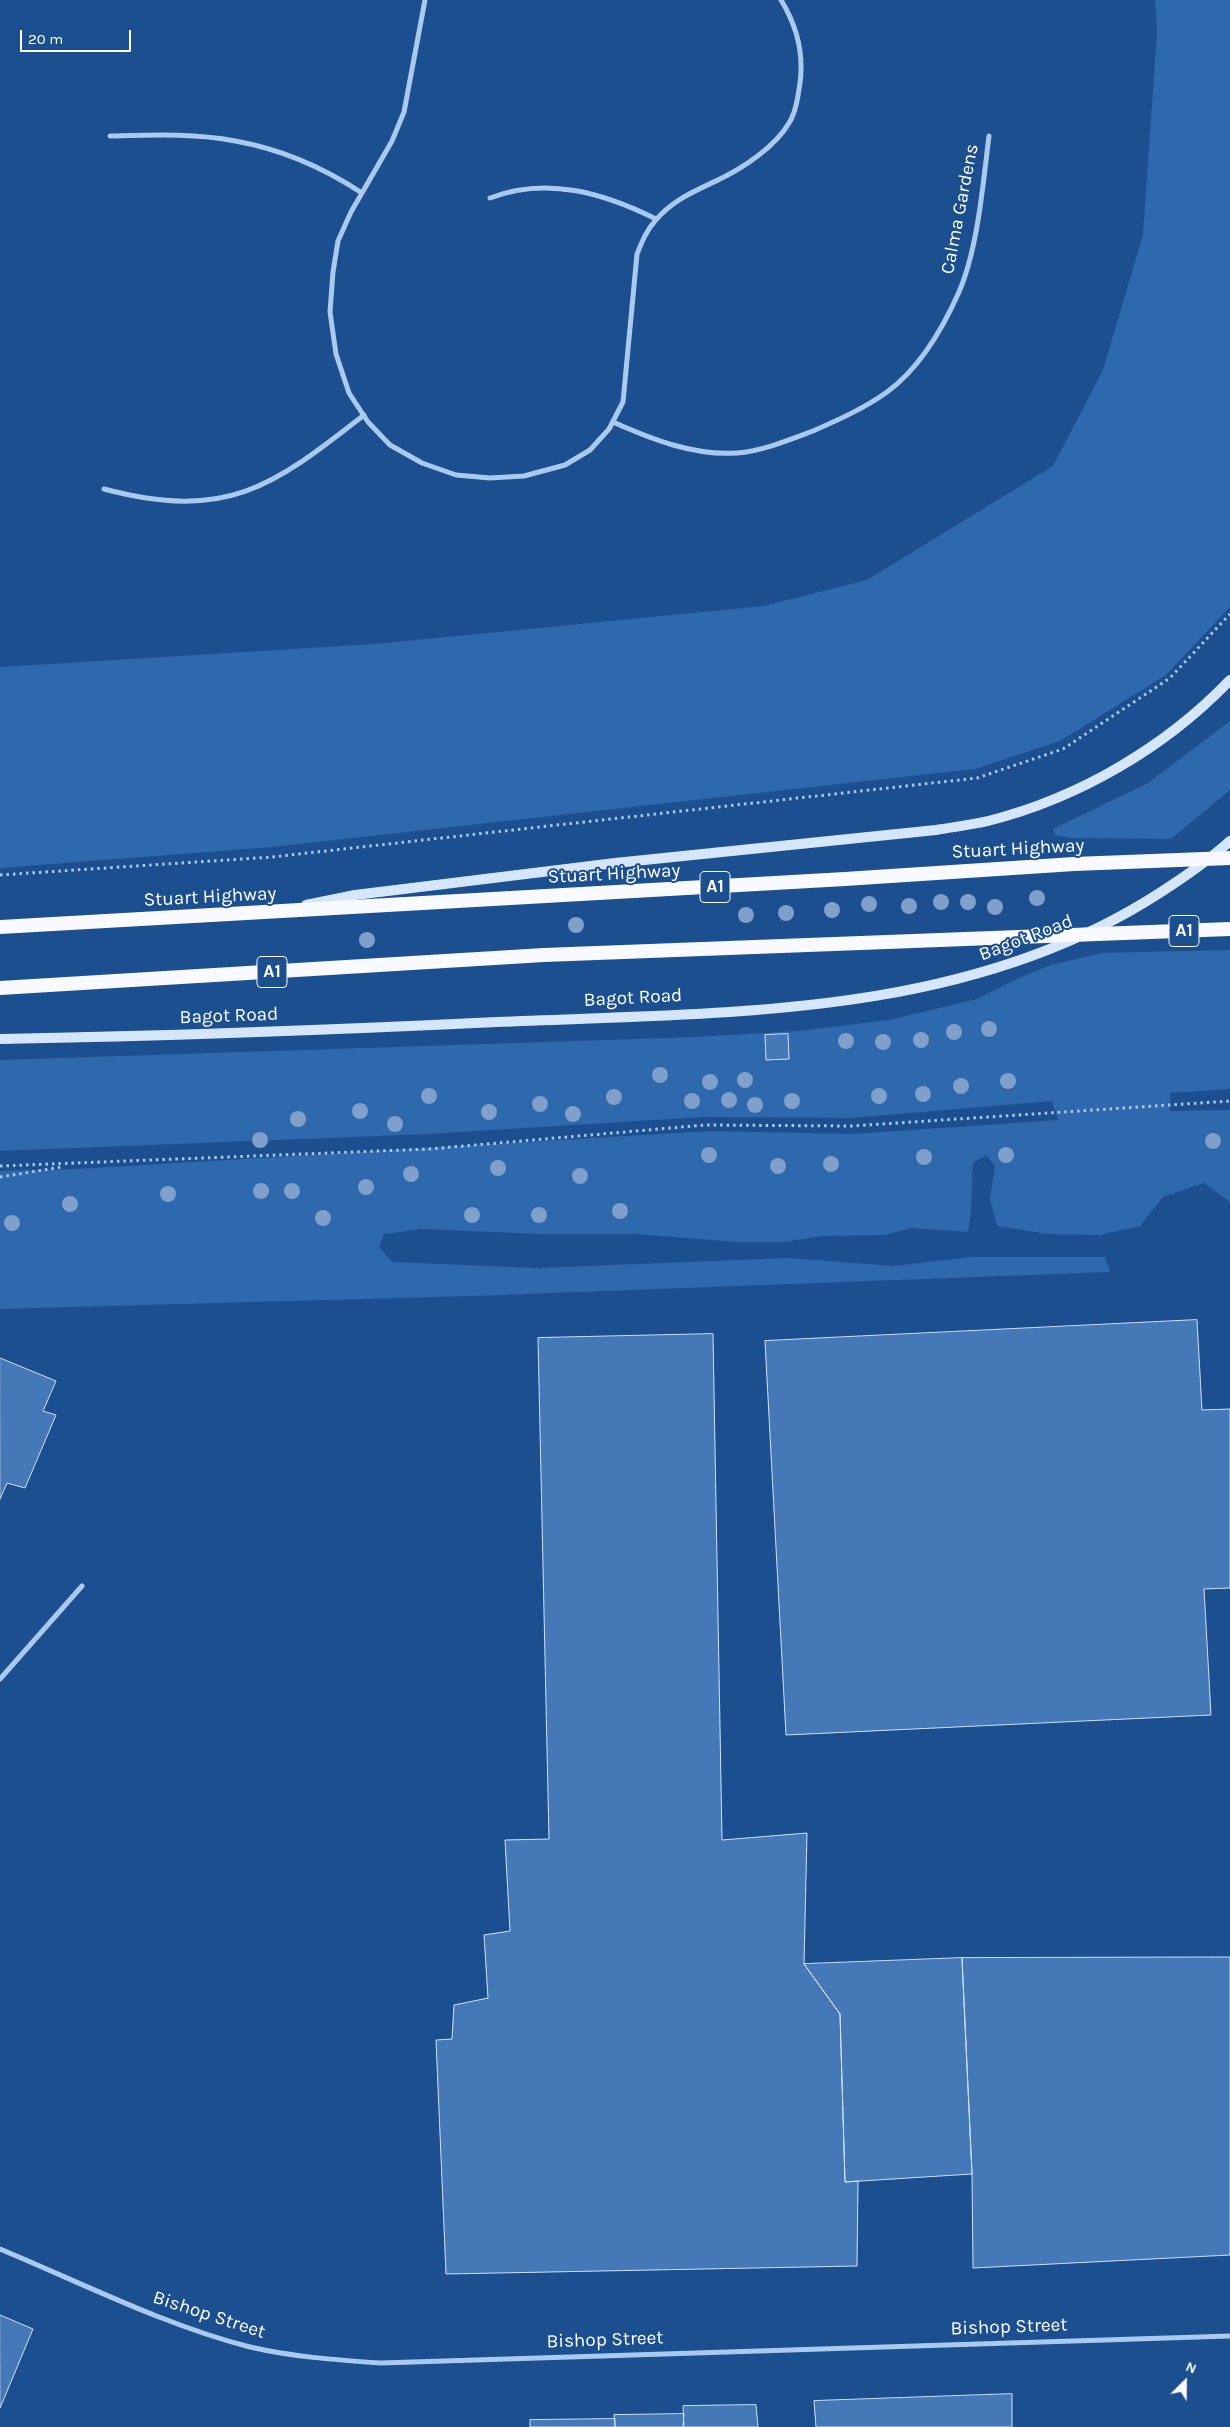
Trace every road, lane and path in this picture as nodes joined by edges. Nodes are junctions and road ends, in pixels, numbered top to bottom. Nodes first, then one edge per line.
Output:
1 (425, 0) edge
2 (781, 0) edge
3 (110, 136) dead end
4 (989, 136) dead end
5 (362, 193) junction
6 (490, 198) dead end
7 (656, 219) junction
8 (364, 415) junction
9 (613, 422) junction
10 (104, 489) dead end
11 (1230, 614) edge
12 (1230, 680) edge
13 (1230, 841) edge
14 (1230, 858) edge
15 (0, 875) edge
16 (271, 912) junction
17 (0, 927) edge
18 (1230, 929) edge
19 (0, 988) edge
20 (0, 1039) edge
21 (1230, 1101) edge
22 (75, 1165) junction
23 (0, 1166) edge
24 (0, 1177) edge
25 (82, 1586) dead end
26 (0, 1679) edge
27 (0, 2249) edge
28 (1230, 2336) edge

1 - 5 street
2 - 7 street
3 - 5 street
4 - 9 street, Calma Gardens
5 - 8 street
6 - 7 street
7 - 9 street
8 - 9 street
8 - 10 street
11 - 15 path
12 - 16 main road
13 - 20 main road, Bagot Road
14 - 16 highway, Stuart Highway / A1
16 - 17 highway, Stuart Highway / A1
18 - 19 highway, A1
21 - 22 path
22 - 23 path
22 - 24 path
25 - 26 street
27 - 28 street, Bishop Street

